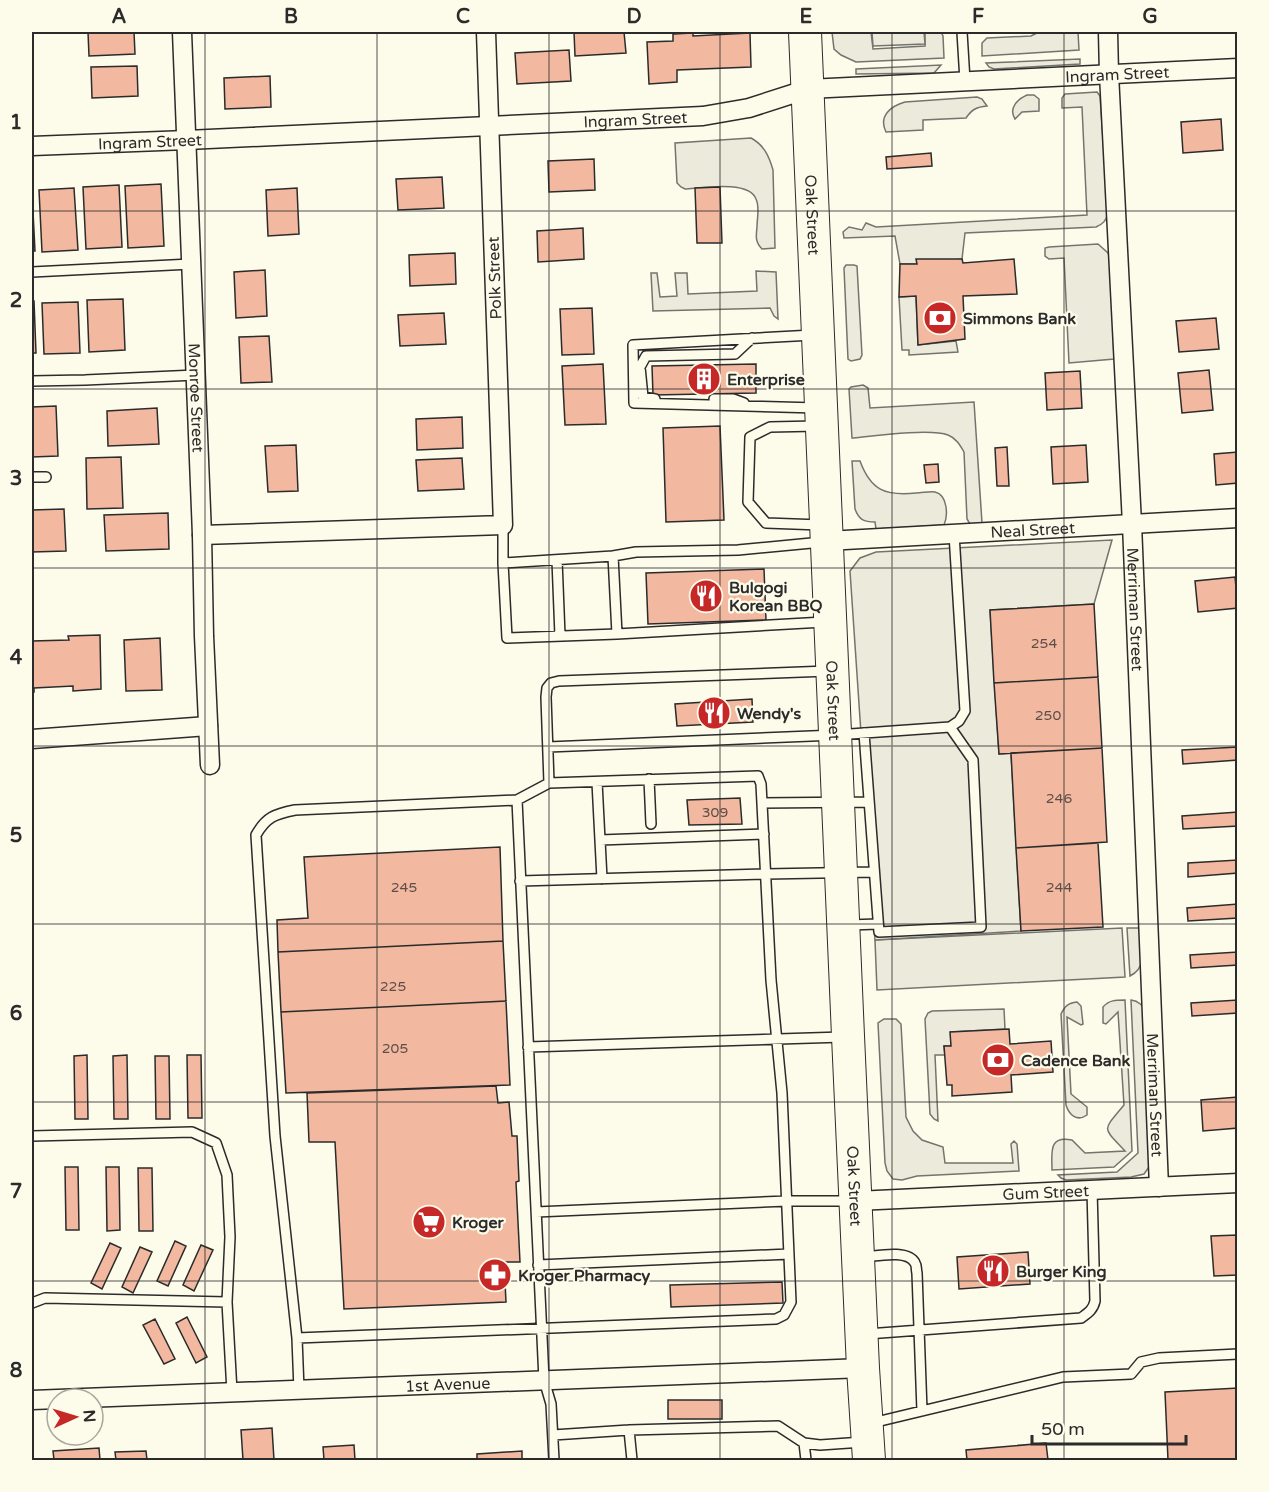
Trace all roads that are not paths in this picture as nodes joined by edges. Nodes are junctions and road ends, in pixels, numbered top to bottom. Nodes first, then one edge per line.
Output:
1 (182, 32) edge
2 (486, 32) edge
3 (805, 32) edge
4 (962, 32) edge
5 (1108, 32) edge
6 (1238, 68) edge
7 (1109, 74) junction
8 (965, 81) junction
9 (808, 89) junction
10 (489, 127) junction
11 (187, 140) junction
12 (32, 146) edge
13 (191, 264) junction
14 (32, 272) edge
15 (818, 334) junction
16 (752, 338) junction
17 (196, 375) junction
18 (32, 381) edge
19 (750, 406) junction
20 (822, 417) junction
21 (32, 477) edge
22 (46, 477) dead end
23 (1238, 518) edge
24 (1132, 524) junction
25 (503, 525) junction
26 (827, 533) junction
27 (954, 534) junction
28 (202, 535) junction
29 (613, 556) junction
30 (556, 560) junction
31 (503, 563) junction
32 (831, 622) junction
33 (617, 634) junction
34 (560, 636) junction
35 (833, 670) junction
36 (208, 726) junction
37 (950, 727) junction
38 (850, 734) junction
39 (32, 738) edge
40 (548, 747) junction
41 (210, 765) dead end
42 (649, 779) junction
43 (597, 782) junction
44 (549, 783) junction
45 (517, 800) junction
46 (854, 802) junction
47 (762, 803) junction
48 (651, 824) dead end
49 (764, 834) junction
50 (600, 840) junction
51 (874, 872) junction
52 (766, 873) junction
53 (842, 873) junction
54 (602, 879) junction
55 (520, 881) junction
56 (878, 924) junction
57 (844, 925) junction
58 (848, 1036) junction
59 (776, 1039) junction
60 (528, 1047) junction
61 (32, 1136) edge
62 (1238, 1183) edge
63 (1159, 1187) junction
64 (1092, 1190) junction
65 (787, 1201) junction
66 (856, 1201) junction
67 (536, 1212) junction
68 (789, 1254) junction
69 (859, 1258) junction
70 (538, 1265) junction
71 (227, 1302) junction
72 (32, 1304) edge
73 (541, 1327) junction
74 (918, 1330) junction
75 (862, 1334) junction
76 (297, 1338) junction
77 (1238, 1354) edge
78 (863, 1368) junction
79 (544, 1380) junction
80 (299, 1389) junction
81 (232, 1392) junction
82 (32, 1400) edge
83 (922, 1411) junction
84 (630, 1430) junction
85 (553, 1435) junction
86 (868, 1442) edge
87 (804, 1443) junction
88 (554, 1461) edge
89 (632, 1461) edge
90 (806, 1461) edge

1 - 11 street, Monroe Street
2 - 10 street, Polk Street
3 - 9 highway, Oak Street
4 - 8 lane
5 - 7 street, Merriman Street
6 - 7 street, Ingram Street
7 - 8 street, Ingram Street
7 - 24 street, Merriman Street
8 - 9 street, Ingram Street
9 - 10 street, Ingram Street
9 - 15 highway, Oak Street
10 - 11 street, Ingram Street
10 - 25 street, Polk Street
11 - 12 street, Ingram Street
11 - 13 street, Monroe Street
13 - 14 lane
13 - 17 street, Monroe Street
15 - 16 lane
15 - 20 highway, Oak Street
16 - 19 lane
16 - 19 lane
17 - 18 lane
17 - 28 street, Monroe Street
19 - 20 lane
20 - 26 highway, Oak Street
20 - 26 lane
21 - 22 lane
23 - 24 street, Neal Street
24 - 27 street, Neal Street
24 - 63 street, Merriman Street
25 - 28 street
25 - 31 lane
26 - 27 street, Neal Street
26 - 29 lane
26 - 32 highway, Oak Street
27 - 37 lane
28 - 36 street, Monroe Street
29 - 30 lane
29 - 33 lane
30 - 31 lane
30 - 34 lane
31 - 34 lane
32 - 33 lane
32 - 35 highway, Oak Street
33 - 34 lane
35 - 38 highway, Oak Street
35 - 40 lane
36 - 39 street
36 - 41 street, Monroe Street
37 - 38 lane
37 - 56 lane
38 - 40 lane
38 - 46 highway, Oak Street
40 - 44 lane
42 - 43 lane
42 - 47 lane
42 - 48 lane
43 - 44 lane
43 - 50 lane
44 - 45 lane
45 - 55 lane
45 - 76 lane
46 - 47 lane
46 - 51 lane
46 - 53 highway, Oak Street
47 - 49 lane
49 - 50 lane
49 - 52 lane
50 - 54 lane
51 - 53 lane
51 - 56 lane
52 - 53 lane
52 - 54 lane
52 - 59 lane
53 - 57 highway, Oak Street
54 - 55 lane
55 - 60 lane
56 - 57 lane
57 - 58 highway, Oak Street
58 - 59 lane
58 - 66 highway, Oak Street
59 - 60 lane
59 - 65 lane
60 - 67 lane
61 - 71 lane
62 - 63 street, Gum Street
63 - 64 street, Gum Street
64 - 66 street, Gum Street
64 - 74 lane
65 - 66 lane
65 - 67 lane
65 - 68 lane
66 - 69 highway, Oak Street
67 - 70 lane
68 - 70 lane
68 - 73 lane
69 - 74 lane
69 - 75 highway, Oak Street
70 - 73 lane
71 - 72 lane
71 - 81 lane
73 - 76 lane
73 - 79 lane
74 - 75 lane
74 - 83 lane
75 - 78 highway, Oak Street
76 - 80 lane
77 - 83 lane
78 - 79 street, 1st Avenue
78 - 86 highway, Oak Street
79 - 80 street, 1st Avenue
79 - 85 lane
80 - 81 street, 1st Avenue
81 - 82 street, 1st Avenue
83 - 86 lane
84 - 85 lane
84 - 87 lane
84 - 89 lane
85 - 88 lane
86 - 87 lane
87 - 90 lane

